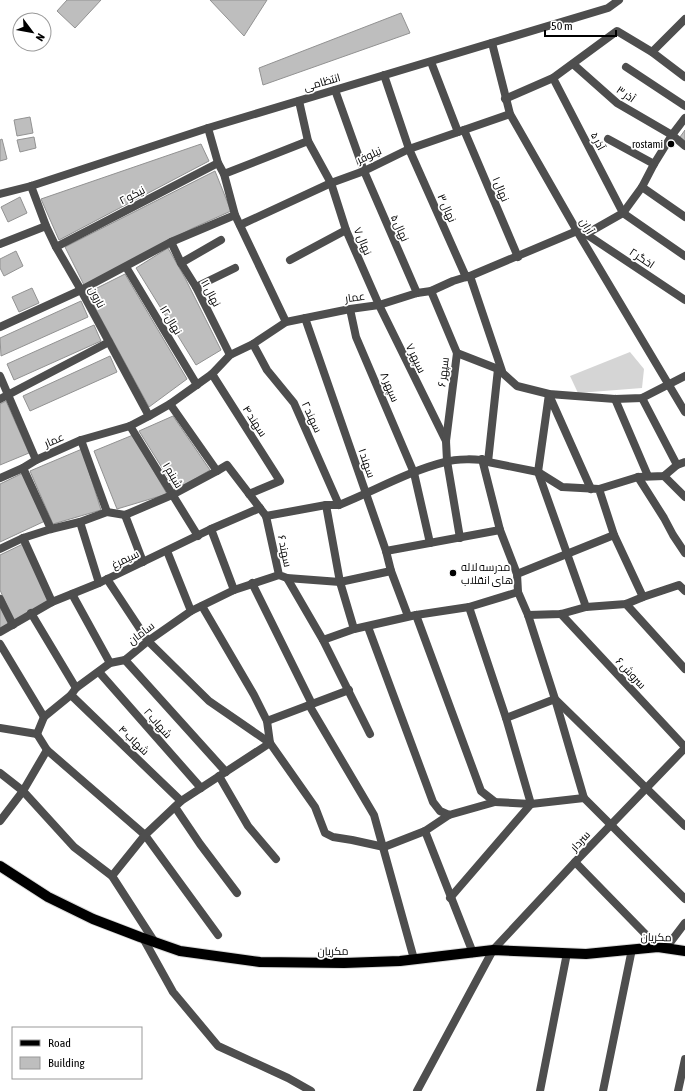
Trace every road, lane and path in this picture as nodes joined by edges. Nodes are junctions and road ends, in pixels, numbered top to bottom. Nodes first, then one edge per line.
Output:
1 (619, 0) edge
2 (685, 19) edge
3 (492, 43) junction
4 (652, 52) junction
5 (431, 62) junction
6 (575, 63) junction
7 (626, 67) dead end
8 (384, 75) junction
9 (685, 77) edge
10 (553, 78) junction
11 (335, 90) junction
12 (505, 99) junction
13 (299, 101) junction
14 (685, 106) edge
15 (510, 114) junction
16 (685, 118) edge
17 (208, 128) junction
18 (461, 131) junction
19 (672, 135) junction
20 (608, 140) dead end
21 (308, 141) junction
22 (685, 146) edge
23 (409, 149) junction
24 (218, 163) junction
25 (654, 164) junction
26 (364, 171) junction
27 (224, 174) junction
28 (331, 183) junction
29 (31, 186) junction
30 (642, 187) junction
31 (0, 194) edge
32 (623, 213) junction
33 (235, 215) junction
34 (685, 217) edge
35 (240, 225) junction
36 (46, 226) junction
37 (346, 230) junction
38 (577, 231) junction
39 (586, 234) junction
40 (221, 240) dead end
41 (171, 242) junction
42 (0, 244) edge
43 (56, 247) junction
44 (685, 256) edge
45 (518, 257) junction
46 (290, 260) dead end
47 (181, 263) junction
48 (126, 266) junction
49 (235, 268) dead end
50 (468, 276) junction
51 (196, 287) junction
52 (81, 290) junction
53 (431, 291) junction
54 (417, 293) junction
55 (685, 300) edge
56 (379, 305) junction
57 (350, 309) junction
58 (305, 318) junction
59 (286, 322) junction
60 (0, 327) edge
61 (109, 342) junction
62 (253, 344) junction
63 (457, 353) junction
64 (230, 355) junction
65 (500, 370) junction
66 (212, 374) junction
67 (0, 376) edge
68 (685, 376) edge
69 (669, 384) junction
70 (197, 385) junction
71 (549, 394) junction
72 (9, 395) junction
73 (642, 398) junction
74 (0, 399) edge
75 (615, 399) junction
76 (170, 404) junction
77 (685, 412) edge
78 (149, 416) junction
79 (130, 426) junction
80 (81, 440) junction
81 (446, 442) junction
82 (36, 460) junction
83 (447, 461) junction
84 (485, 461) junction
85 (681, 464) edge
86 (23, 468) junction
87 (218, 471) junction
88 (538, 472) junction
89 (414, 473) junction
90 (648, 476) junction
91 (664, 476) junction
92 (638, 477) junction
93 (0, 478) edge
94 (595, 489) junction
95 (249, 494) junction
96 (172, 495) junction
97 (366, 495) junction
98 (685, 497) edge
99 (326, 505) junction
100 (339, 505) junction
101 (260, 508) junction
102 (107, 512) junction
103 (125, 515) junction
104 (266, 516) junction
105 (80, 522) junction
106 (51, 529) junction
107 (211, 529) junction
108 (500, 530) junction
109 (614, 535) junction
110 (198, 536) junction
111 (23, 538) junction
112 (460, 538) junction
113 (430, 543) junction
114 (0, 549) edge
115 (167, 551) junction
116 (386, 551) junction
117 (685, 553) edge
118 (568, 554) junction
119 (143, 562) junction
120 (391, 571) junction
121 (516, 574) junction
122 (279, 575) junction
123 (287, 578) junction
124 (107, 579) junction
125 (340, 582) junction
126 (99, 583) junction
127 (252, 583) junction
128 (234, 590) junction
129 (685, 591) edge
130 (518, 592) junction
131 (72, 594) junction
132 (643, 597) junction
133 (0, 599) edge
134 (52, 602) junction
135 (626, 604) junction
136 (202, 606) junction
137 (470, 607) junction
138 (586, 607) junction
139 (191, 611) junction
140 (31, 613) junction
141 (560, 614) junction
142 (528, 615) junction
143 (412, 616) junction
144 (13, 625) junction
145 (368, 627) junction
146 (354, 629) junction
147 (0, 632) edge
148 (323, 640) junction
149 (148, 641) junction
150 (0, 644) edge
151 (126, 660) junction
152 (110, 663) junction
153 (685, 669) edge
154 (99, 672) junction
155 (76, 688) junction
156 (349, 690) junction
157 (71, 695) junction
158 (554, 699) junction
159 (310, 705) junction
160 (44, 717) junction
161 (506, 718) junction
162 (267, 721) junction
163 (0, 728) edge
164 (37, 734) junction
165 (370, 734) dead end
166 (270, 743) junction
167 (685, 747) edge
168 (47, 750) junction
169 (0, 773) edge
170 (223, 774) junction
171 (201, 788) junction
172 (646, 788) junction
173 (23, 791) junction
174 (584, 798) junction
175 (495, 802) junction
176 (178, 804) junction
177 (532, 804) junction
178 (449, 814) junction
179 (0, 821) edge
180 (611, 824) junction
181 (685, 826) edge
182 (425, 831) junction
183 (145, 835) junction
184 (384, 847) junction
185 (276, 859) dead end
186 (575, 862) junction
187 (0, 866) edge
188 (112, 876) junction
189 (237, 893) dead end
190 (450, 897) junction
191 (685, 899) edge
192 (685, 923) edge
193 (218, 935) dead end
194 (143, 938) junction
195 (154, 941) junction
196 (662, 948) junction
197 (632, 949) junction
198 (493, 950) junction
199 (685, 951) edge
200 (473, 953) junction
201 (567, 953) junction
202 (414, 959) junction
203 (685, 1059) edge
204 (311, 1091) edge
205 (417, 1091) edge
206 (540, 1091) edge
207 (603, 1091) edge
208 (678, 1091) edge

1 - 3 street, انتظامی
2 - 4 street
3 - 5 street, انتظامی
3 - 12 street, آران
4 - 6 street
4 - 9 street
5 - 8 street, انتظامی
5 - 18 street, نهال ۱
6 - 10 street
6 - 19 street, آذر ۳
7 - 14 street
8 - 11 street, انتظامی
8 - 23 street, نهال ۳
10 - 12 street
10 - 32 street, آذر ۵
11 - 13 street, انتظامی
11 - 26 street, نهال ۵
12 - 15 street, آران
13 - 17 street, انتظامی
13 - 21 street, نهال ۷
15 - 18 street, نیلوفر
15 - 38 street, آران
16 - 19 street
17 - 24 street
17 - 29 street, انتظامی
18 - 23 street, نیلوفر
18 - 45 street, نهال ۱
19 - 22 street, آذر ۳
19 - 25 street
20 - 25 street
21 - 27 street
21 - 28 street, نهال ۷
23 - 26 street, نیلوفر
23 - 50 street, نهال ۳
24 - 27 street
24 - 43 street, نیکو ۲
25 - 30 street
26 - 28 street, نیلوفر
26 - 54 street, نهال ۵
27 - 33 street
28 - 35 street, نیلوفر
28 - 37 street, نهال ۷
29 - 31 street, انتظامی
29 - 36 street, نارون
30 - 32 street
30 - 34 street
32 - 39 street
32 - 44 street
33 - 35 street
33 - 41 street
35 - 59 street
36 - 42 street
36 - 43 street, نارون
37 - 46 street
37 - 56 street, نهال ۷
38 - 39 street
38 - 45 street, عمار
38 - 69 street, آران
39 - 55 street, اخگر ۲
40 - 47 street
41 - 47 street, نهال ۱۱
41 - 48 street
43 - 52 street, نارون
45 - 50 street, عمار
47 - 51 street, نهال ۱۱
48 - 52 street
48 - 70 street, نهال ۱۲
49 - 51 street
50 - 53 street, عمار
50 - 65 street, نهال ۳
51 - 64 street, نهال ۱۱
52 - 60 street
52 - 61 street, نارون
53 - 54 street, عمار
53 - 63 street, سپهر ۶
54 - 56 street, عمار
56 - 57 street, عمار
56 - 81 street, سپهر ۷
57 - 58 street, عمار
57 - 89 street, سپهر ۸
58 - 59 street, عمار
58 - 97 street, سهند ۱
59 - 62 street, عمار
61 - 72 street
61 - 78 street, نارون
62 - 64 street, عمار
62 - 100 street, سهند ۲
63 - 65 street
63 - 81 street, سپهر ۶
64 - 66 street, عمار
65 - 71 street
65 - 84 street
66 - 70 street, عمار
66 - 95 street, سهند ۴
67 - 72 street
68 - 69 street
69 - 73 street
69 - 77 street, آران
70 - 76 street, عمار
71 - 75 street
71 - 88 street
71 - 94 street
72 - 74 street
72 - 82 street
73 - 75 street
73 - 85 street
75 - 90 street
76 - 78 street, عمار
76 - 87 street
78 - 79 street, عمار
79 - 80 street, عمار
79 - 96 street, شبنم ۱
80 - 82 street, عمار
80 - 102 street
81 - 83 street, سپهر ۶
82 - 86 street, عمار
83 - 84 street
83 - 89 street
83 - 112 street, سپهر ۶
84 - 88 street
84 - 108 street
85 - 91 street
86 - 93 street, عمار
86 - 106 street
87 - 95 street, سهند ۶
87 - 96 street
88 - 94 street
88 - 118 street
89 - 97 street
89 - 113 street, سپهر ۸
90 - 91 street
90 - 92 street
91 - 98 street
92 - 94 street
92 - 117 street
94 - 109 street
95 - 101 street, سهند ۶
96 - 103 street
96 - 110 street, شبنم ۱
97 - 100 street
97 - 116 street, سهند ۱
99 - 100 street
99 - 104 street
99 - 125 street
101 - 104 street, سهند ۶
101 - 107 street, سیمرغ
102 - 103 street
102 - 105 street
103 - 119 street
104 - 122 street, سهند ۶
105 - 106 street
105 - 126 street
106 - 111 street
107 - 110 street, سیمرغ
107 - 128 street
108 - 112 street
108 - 121 street
109 - 118 street
109 - 132 street
110 - 115 street, سیمرغ
111 - 114 street
111 - 134 street
112 - 113 street
113 - 116 street
115 - 119 street, سیمرغ
115 - 139 street
116 - 120 street, سهند ۱
118 - 121 street
118 - 138 street
119 - 124 street, سیمرغ
120 - 125 street
120 - 143 street, سهند ۱
121 - 130 street
122 - 123 street, سهند ۶
122 - 127 street, سامان
123 - 125 street
123 - 148 street, سهند ۶
124 - 126 street, سیمرغ
124 - 149 street
125 - 146 street
126 - 131 street, سیمرغ
127 - 128 street, سامان
127 - 159 street
128 - 136 street, سامان
129 - 132 street
130 - 137 street
130 - 142 street
131 - 134 street, سیمرغ
131 - 152 street
132 - 135 street
133 - 144 street
134 - 140 street, سیمرغ
135 - 138 street
135 - 153 street
136 - 139 street, سامان
136 - 162 street
137 - 143 street
137 - 161 street
138 - 141 street
139 - 149 street, سامان
140 - 144 street, سیمرغ
140 - 155 street
141 - 142 street
141 - 167 street, سروش ۶
142 - 158 street
143 - 145 street
143 - 175 street, سهند ۱
144 - 147 street, سیمرغ
145 - 146 street
145 - 178 street
146 - 148 street
148 - 156 street, سهند ۶
149 - 151 street, سامان
149 - 166 street
150 - 160 street
151 - 152 street, سامان
151 - 170 street
152 - 154 street, سامان
154 - 155 street, سامان
154 - 171 street, شهاب ۲
155 - 157 street, سامان
156 - 159 street
156 - 165 street, سهند ۶
157 - 160 street, سامان
157 - 176 street, شهاب ۴
158 - 161 street
158 - 172 street
158 - 174 street
159 - 162 street
159 - 184 street
160 - 164 street, سامان
161 - 177 street
162 - 166 street
163 - 164 street
164 - 168 street
166 - 170 street
166 - 184 street
167 - 172 street, سردار
168 - 173 street
168 - 183 street
169 - 173 street
170 - 171 street
170 - 185 street
171 - 176 street
172 - 180 street, سردار
172 - 181 street
173 - 179 street
173 - 188 street
174 - 177 street
174 - 180 street
175 - 177 street
175 - 178 street
176 - 183 street
176 - 189 street, شهاب ۴
177 - 190 street
178 - 182 street
180 - 186 street, سردار
180 - 191 street
182 - 184 street
182 - 190 street
183 - 188 street
183 - 193 street
184 - 202 street
186 - 196 street
186 - 198 street, سردار
187 - 194 main road, مکریان
188 - 195 street
190 - 200 street
192 - 196 street
194 - 195 main road, مکریان
194 - 204 street
195 - 202 main road, مکریان
196 - 197 main road, مکریان
196 - 199 main road, مکریان
197 - 201 main road, مکریان
197 - 207 street
198 - 200 main road, مکریان
198 - 201 main road, مکریان
198 - 205 street, سردار
200 - 202 main road, مکریان
201 - 206 street
203 - 208 street

